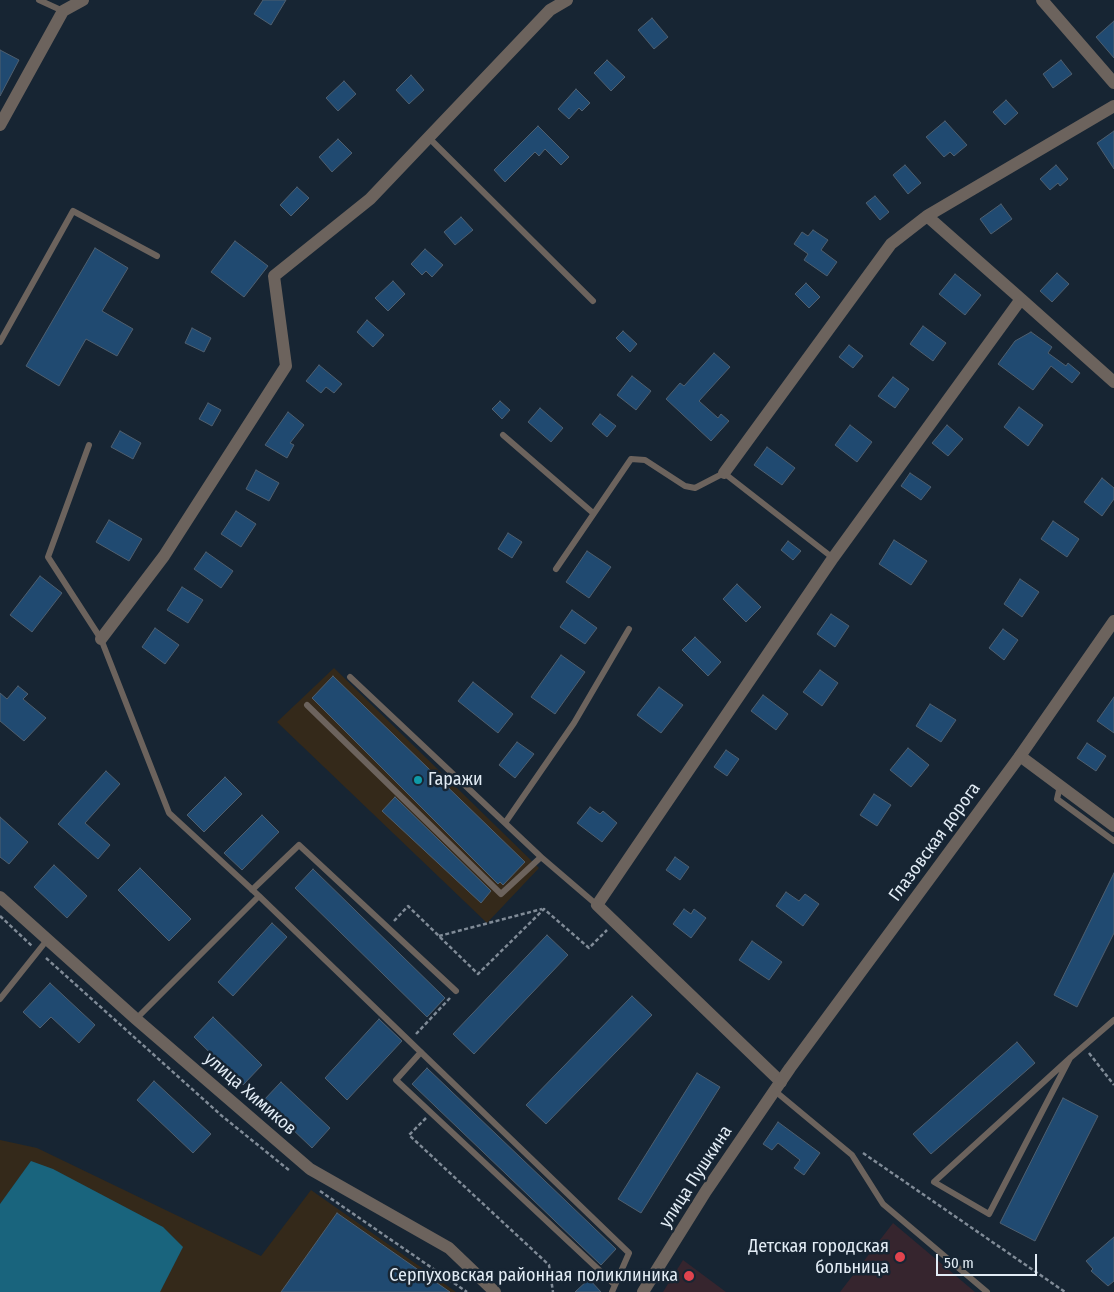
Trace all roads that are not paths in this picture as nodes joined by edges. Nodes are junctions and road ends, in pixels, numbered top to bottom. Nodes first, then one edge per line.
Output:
1 (39, 0) edge
2 (83, 0) edge
3 (567, 0) edge
4 (1042, 0) edge
5 (63, 11) junction
6 (1114, 83) edge
7 (1114, 106) edge
8 (0, 125) edge
9 (429, 138) junction
10 (926, 216) junction
11 (158, 256) dead end
12 (1021, 299) junction
13 (593, 301) dead end
14 (0, 342) edge
15 (1114, 382) edge
16 (503, 435) dead end
17 (89, 445) dead end
18 (724, 473) junction
19 (593, 513) junction
20 (833, 558) junction
21 (556, 568) dead end
22 (1114, 621) edge
23 (629, 629) dead end
24 (101, 639) junction
25 (350, 677) dead end
26 (307, 705) dead end
27 (1020, 756) junction
28 (1060, 786) junction
29 (505, 823) junction
30 (1114, 826) edge
31 (1114, 841) edge
32 (541, 857) junction
33 (252, 890) junction
34 (259, 896) junction
35 (0, 897) edge
36 (597, 904) junction
37 (47, 940) junction
38 (456, 991) road end
39 (0, 999) edge
40 (136, 1019) junction
41 (1114, 1020) edge
42 (421, 1052) junction
43 (1070, 1058) junction
44 (778, 1087) junction
45 (614, 1284) junction
46 (495, 1292) edge
47 (612, 1292) edge
48 (643, 1292) edge
49 (987, 1292) edge

1 - 5 lane
2 - 5 street
3 - 9 street
4 - 6 street
5 - 8 street
7 - 10 street
9 - 13 lane
9 - 24 street
10 - 12 street
10 - 18 street
11 - 14 lane
12 - 15 street
12 - 20 street
16 - 19 lane
17 - 24 lane
18 - 19 lane
18 - 20 lane
19 - 21 lane
20 - 36 street
22 - 27 street, Глазовская дорога
23 - 29 lane
24 - 33 lane
25 - 29 lane
26 - 32 lane
27 - 28 street
27 - 44 street, Глазовская дорога
28 - 30 street
28 - 31 lane
29 - 32 lane
32 - 36 lane
33 - 34 lane
33 - 38 lane
34 - 40 lane
34 - 42 lane
35 - 37 street, улица Химиков
36 - 44 street
37 - 39 lane
37 - 40 street, улица Химиков
40 - 46 street, улица Химиков
41 - 43 lane
42 - 45 lane
42 - 45 lane
43 - 43 lane
44 - 48 street, улица Пушкина
44 - 49 lane
45 - 47 lane

